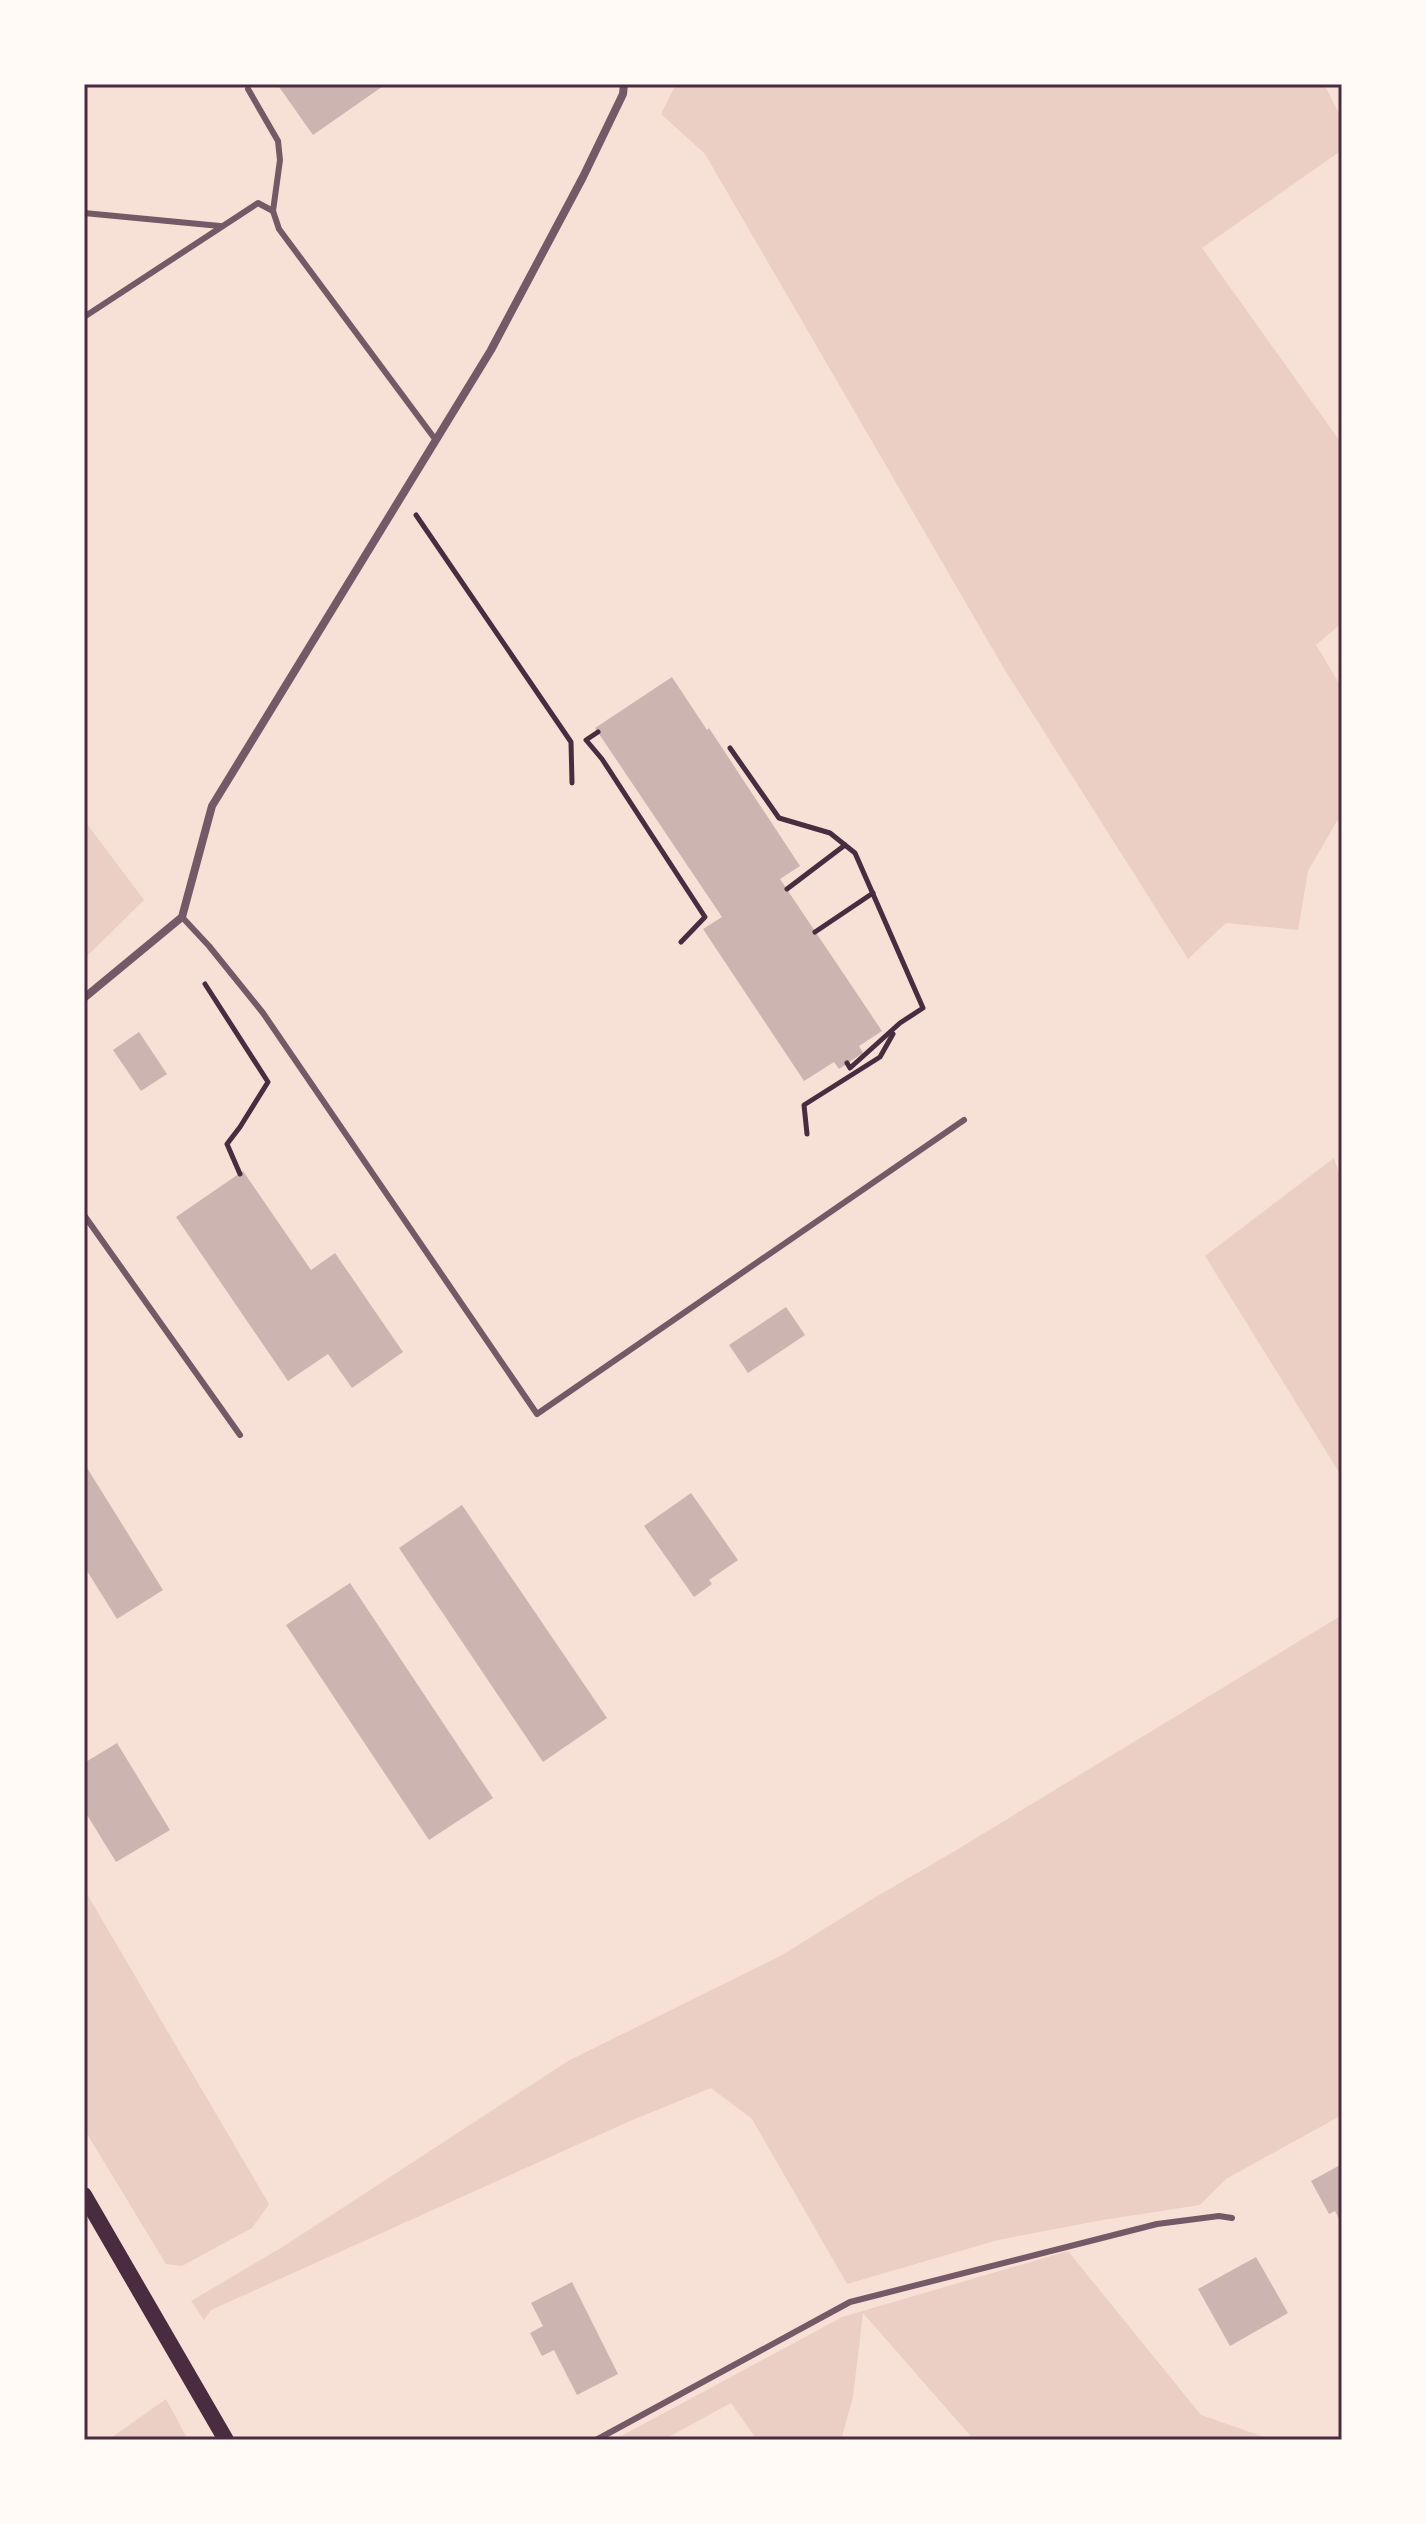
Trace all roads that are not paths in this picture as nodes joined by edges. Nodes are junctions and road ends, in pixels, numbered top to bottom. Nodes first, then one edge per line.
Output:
1 (624, 84) edge
2 (248, 89) dead end
3 (273, 211) junction
4 (84, 213) edge
5 (222, 226) junction
6 (84, 317) edge
7 (435, 439) junction
8 (182, 917) junction
9 (84, 998) edge
10 (964, 1120) dead end
11 (84, 1215) edge
12 (240, 1435) dead end
13 (84, 2195) edge
14 (1232, 2218) dead end
15 (226, 2440) edge
16 (596, 2440) edge

1 - 7 street
2 - 3 lane
3 - 5 lane
3 - 7 lane
4 - 5 lane
5 - 6 lane
7 - 8 street
8 - 9 street
8 - 10 lane
11 - 12 lane
13 - 15 main road
14 - 16 lane

